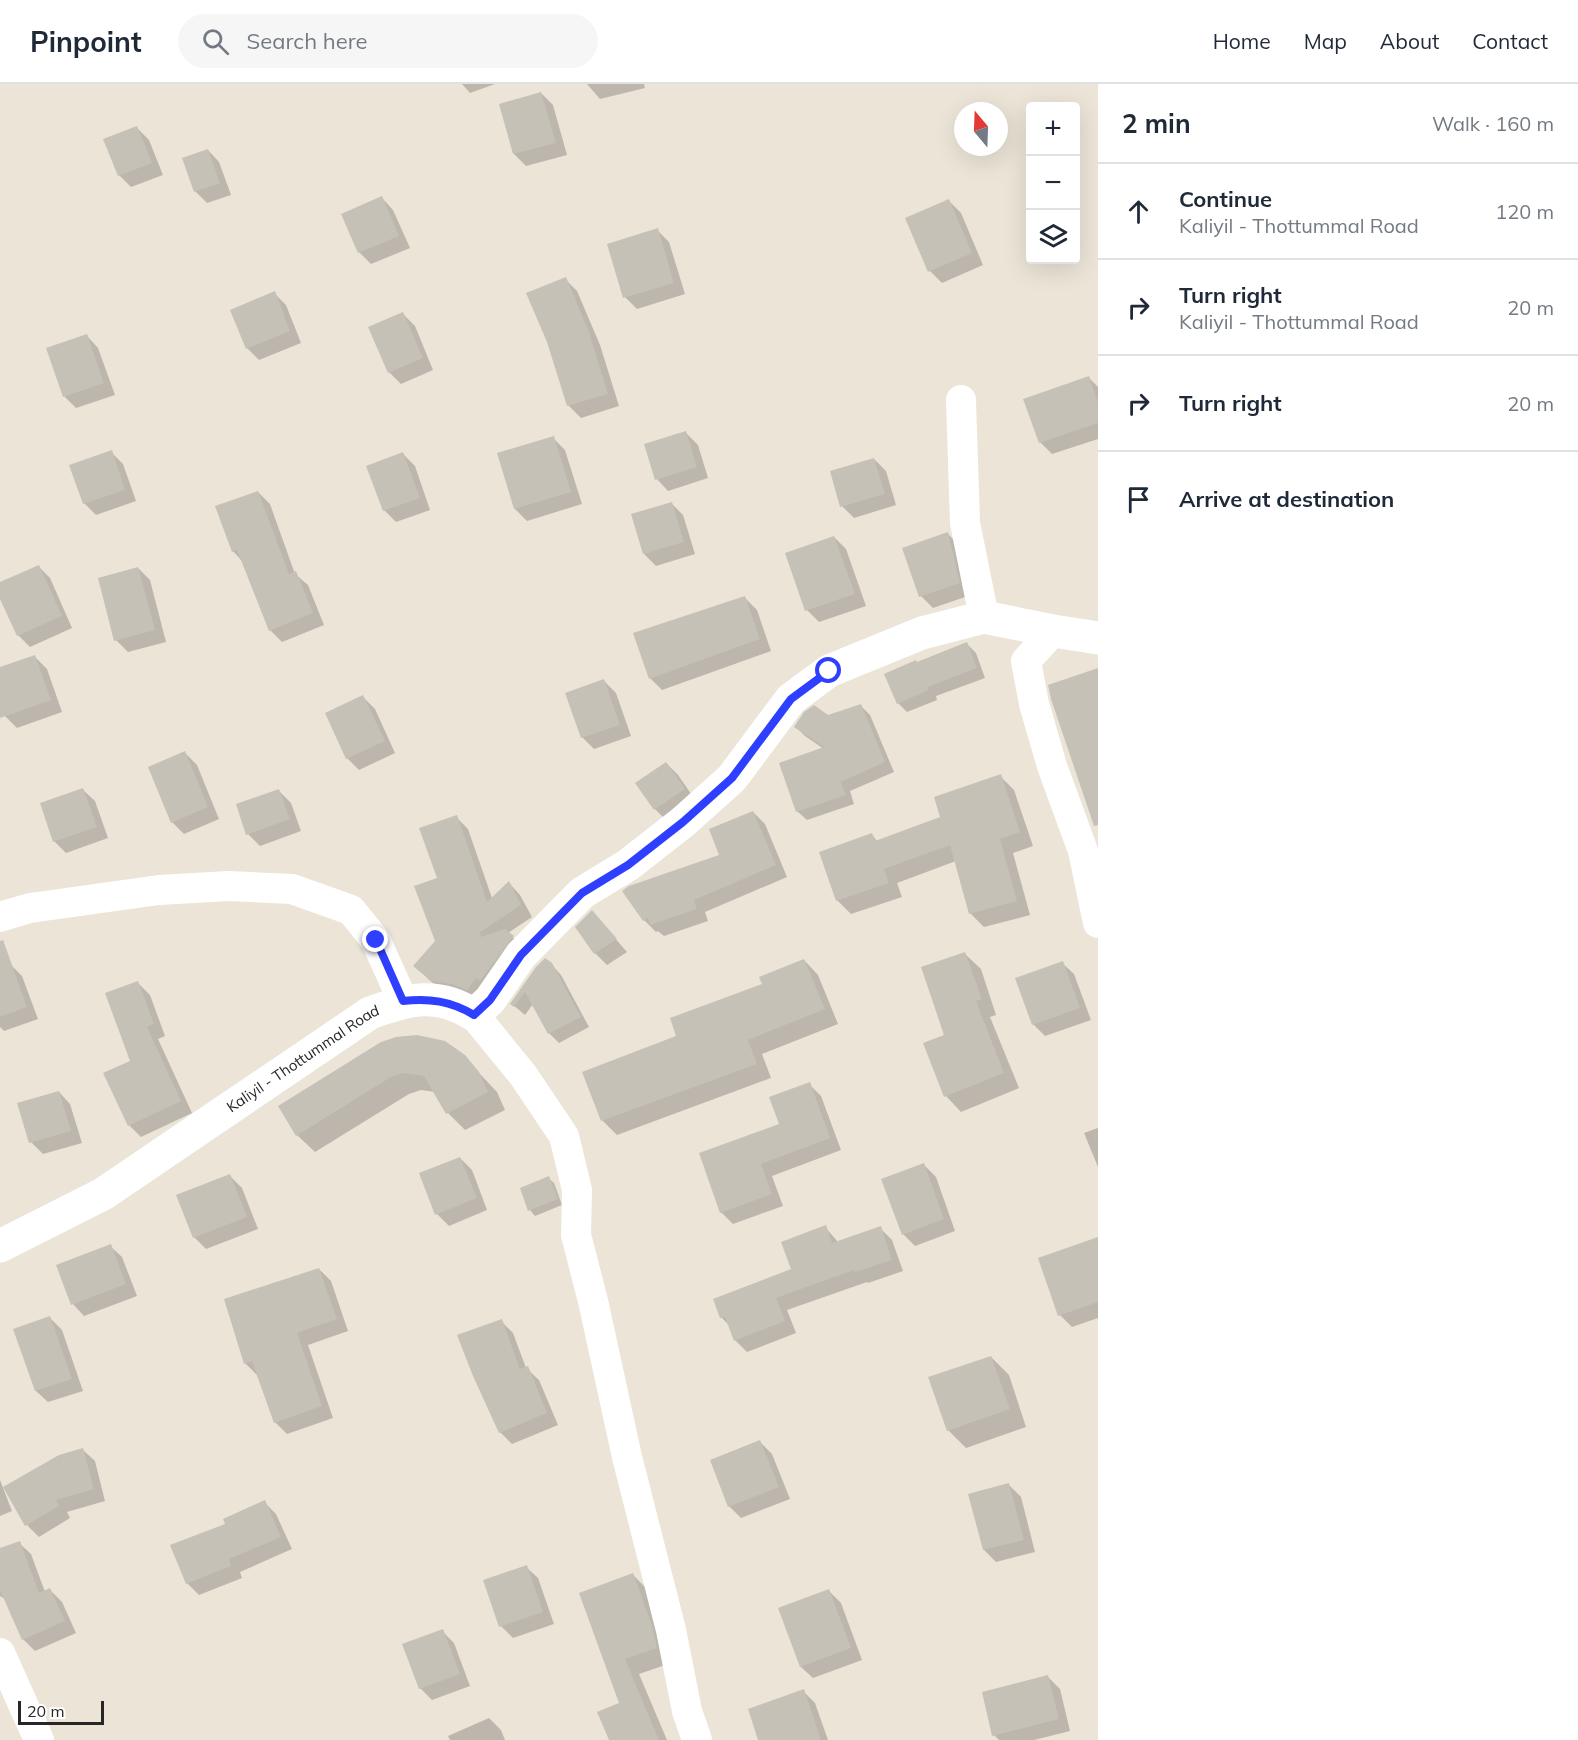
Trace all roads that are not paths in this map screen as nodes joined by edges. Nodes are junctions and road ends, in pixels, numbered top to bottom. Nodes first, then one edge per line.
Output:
1 (961, 400) dead end
2 (984, 617) junction
3 (1053, 631) junction
4 (1098, 638) edge
5 (0, 917) edge
6 (1098, 923) edge
7 (403, 1001) junction
8 (474, 1015) junction
9 (0, 1246) edge
10 (0, 1653) edge
11 (39, 1740) edge
12 (697, 1740) edge

1 - 2 street
2 - 3 main road
2 - 8 main road
3 - 4 main road
3 - 6 street
5 - 7 street
7 - 8 main road, Kaliyil - Thottummal Road
7 - 9 main road, Kaliyil - Thottummal Road
8 - 12 street
10 - 11 street

